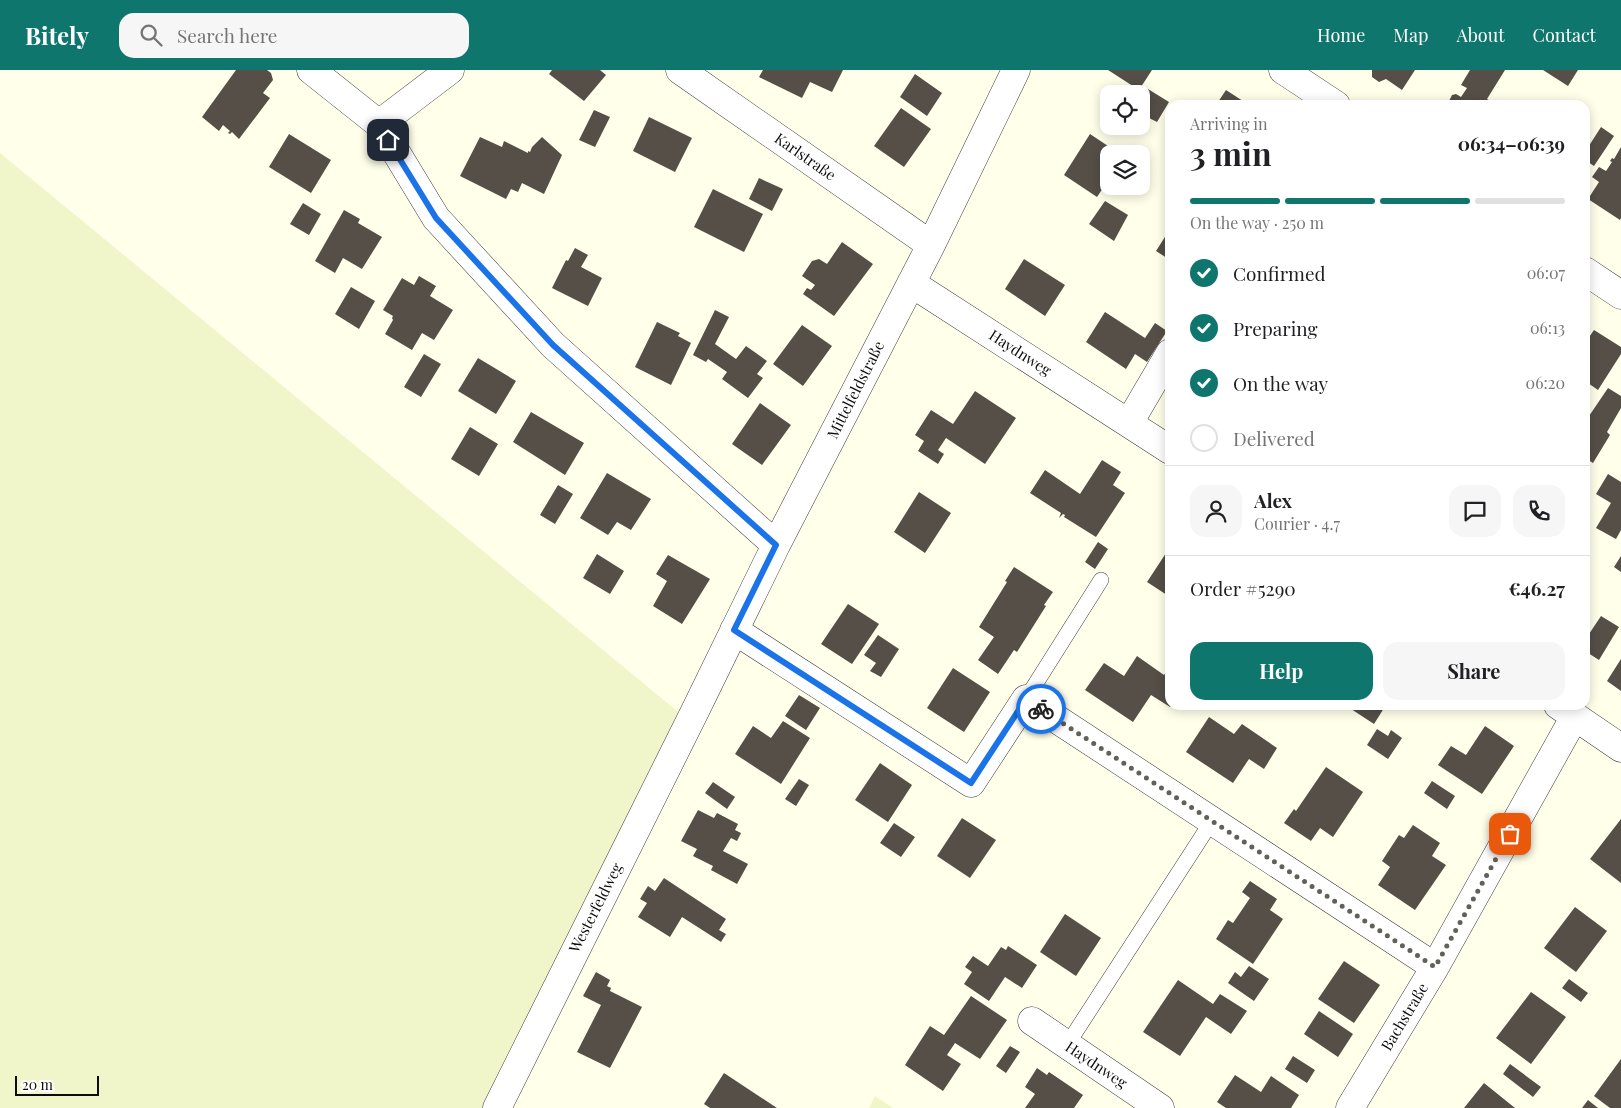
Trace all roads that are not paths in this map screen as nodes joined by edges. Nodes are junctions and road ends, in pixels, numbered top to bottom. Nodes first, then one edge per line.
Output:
1 (311, 70) edge
2 (450, 70) edge
3 (680, 70) edge
4 (1016, 70) edge
5 (1283, 70) edge
6 (1328, 100) edge
7 (379, 124) junction
8 (931, 245) junction
9 (1590, 274) edge
10 (911, 283) junction
11 (1621, 295) edge
12 (1165, 362) edge
13 (1129, 423) junction
14 (1165, 447) edge
15 (776, 545) junction
16 (1101, 580) dead end
17 (734, 630) junction
18 (1026, 699) junction
19 (696, 709) joint
20 (1566, 711) edge
21 (1621, 748) edge
22 (1212, 821) junction
23 (1435, 967) junction
24 (1032, 1021) dead end
25 (1067, 1045) junction
26 (497, 1108) edge
27 (1160, 1108) edge
28 (1350, 1108) edge

1 - 7 street
2 - 7 street
3 - 8 street, Karlstraße
4 - 8 street, Mittelfeldstraße
5 - 6 street
7 - 15 street
8 - 10 street, Mittelfeldstraße
9 - 11 street
10 - 13 street, Haydnweg
10 - 15 street, Mittelfeldstraße
12 - 13 street
13 - 14 street, Haydnweg
15 - 17 street, Mittelfeldstraße
16 - 18 lane
17 - 18 street
17 - 19 street, Mittelfeldstraße
18 - 22 street
19 - 26 street, Westerfeldweg
20 - 21 street
20 - 23 street, Bachstraße
22 - 23 street
22 - 25 lane
23 - 28 street, Bachstraße
24 - 25 street, Haydnweg
25 - 27 street, Haydnweg

